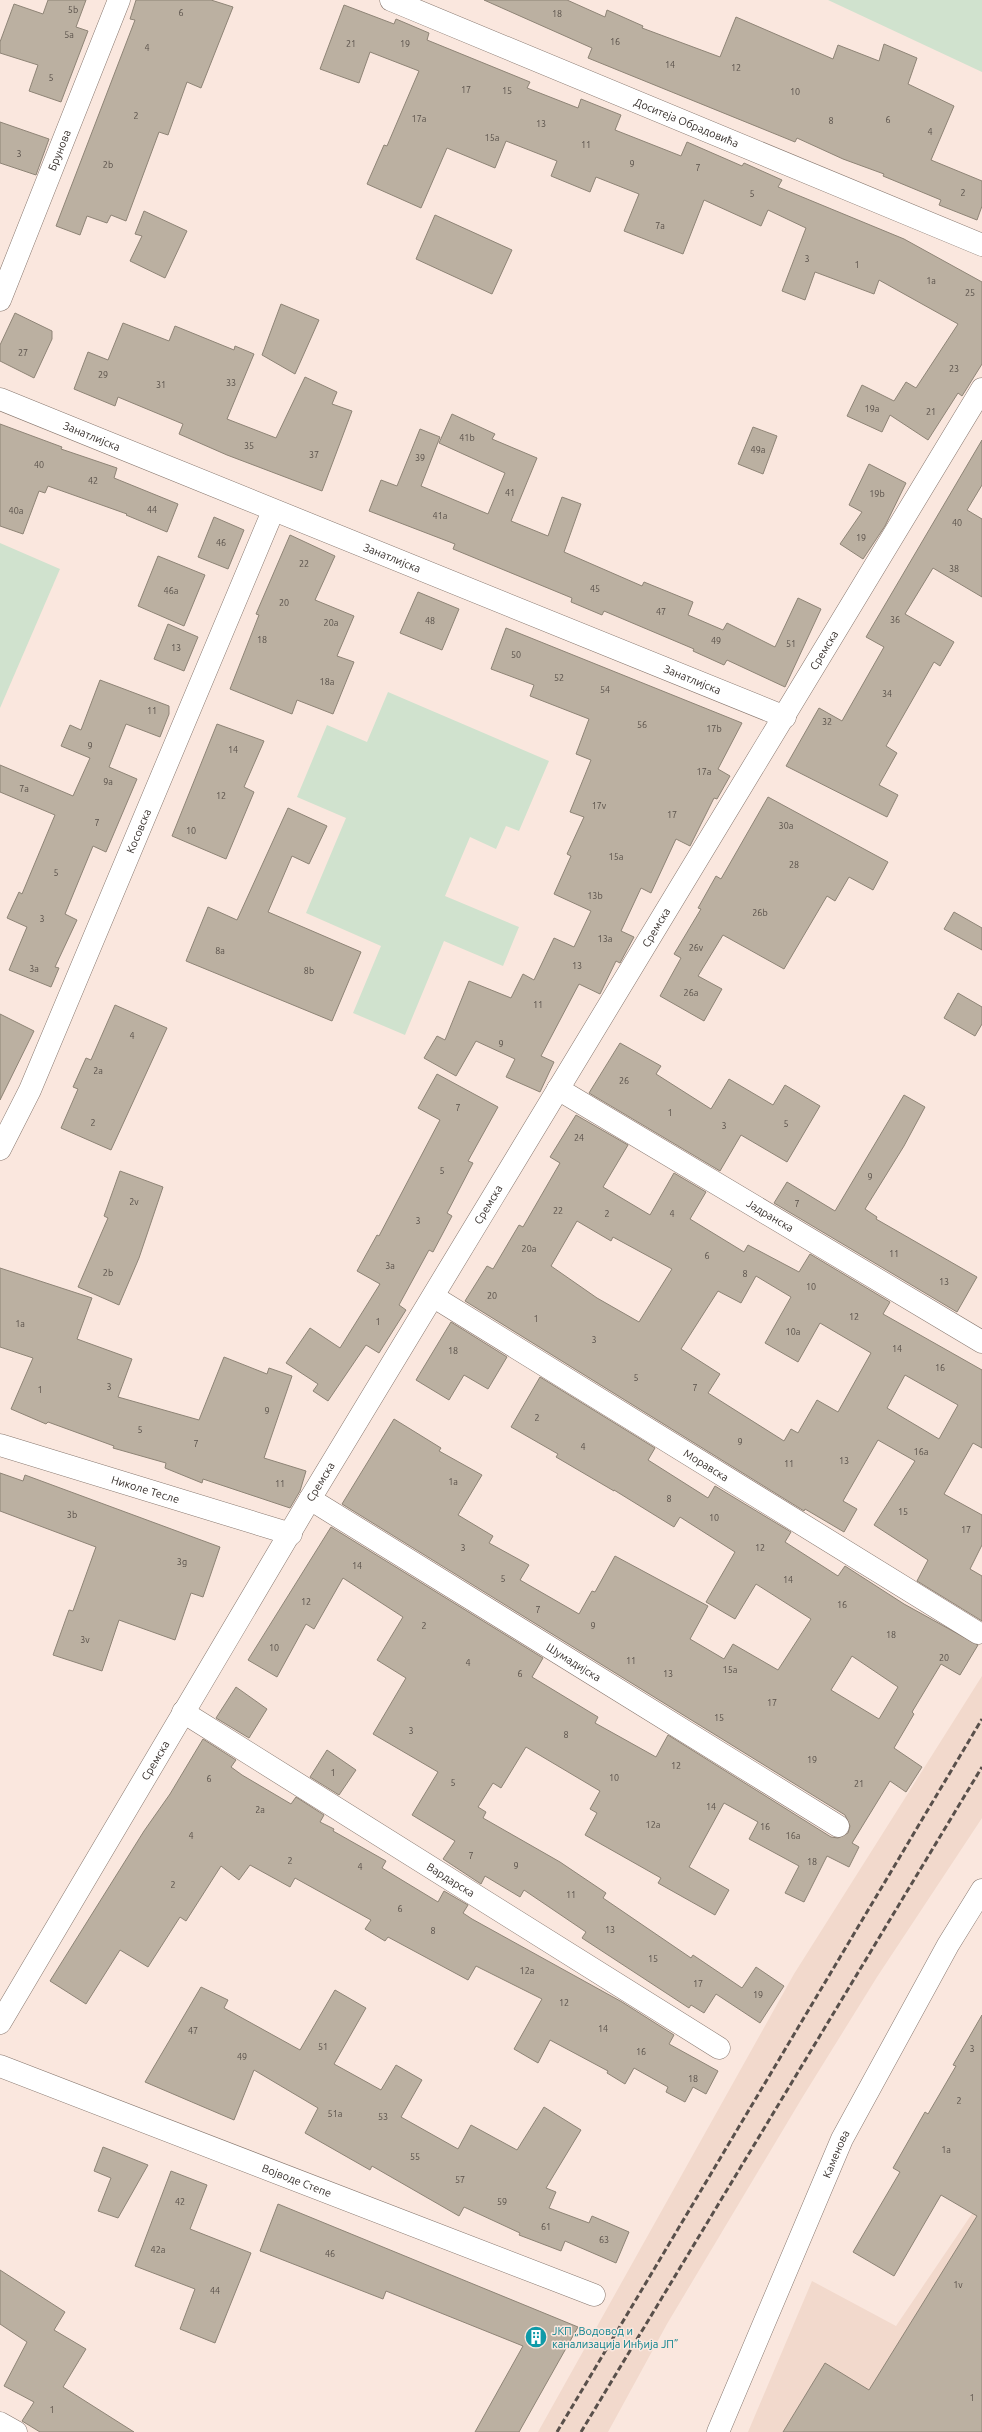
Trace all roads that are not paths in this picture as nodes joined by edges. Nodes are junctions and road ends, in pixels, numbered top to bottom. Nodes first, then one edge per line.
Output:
1 (118, 0) edge
2 (391, 0) edge
3 (982, 245) edge
4 (0, 300) edge
5 (982, 389) edge
6 (0, 399) edge
7 (273, 511) junction
8 (785, 717) junction
9 (558, 1089) junction
10 (0, 1149) edge
11 (434, 1297) junction
12 (982, 1342) edge
13 (0, 1445) edge
14 (310, 1499) junction
15 (290, 1534) junction
16 (978, 1633) dead end
17 (183, 1712) junction
18 (838, 1826) dead end
19 (982, 1890) edge
20 (0, 2023) edge
21 (718, 2048) dead end
22 (0, 2066) edge
23 (594, 2295) dead end
24 (0, 2423) edge
25 (16, 2432) edge
26 (718, 2432) edge

1 - 4 street, Брунова
2 - 3 street, Доситеја Обрадовића
5 - 8 street, Сремска
6 - 7 street, Занатлијска
7 - 8 street, Занатлијска
7 - 10 street, Косовска
8 - 9 street, Сремска
9 - 11 street, Сремска
9 - 12 street, Јадранска
11 - 14 street, Сремска
11 - 16 street, Моравска
13 - 15 street, Николе Тесле
14 - 15 street, Сремска
14 - 18 street, Шумадијска
15 - 17 street, Сремска
17 - 20 street, Сремска
17 - 21 street, Вардарска
19 - 26 street, Каменова
22 - 23 street, Војводе Степе
24 - 25 street

